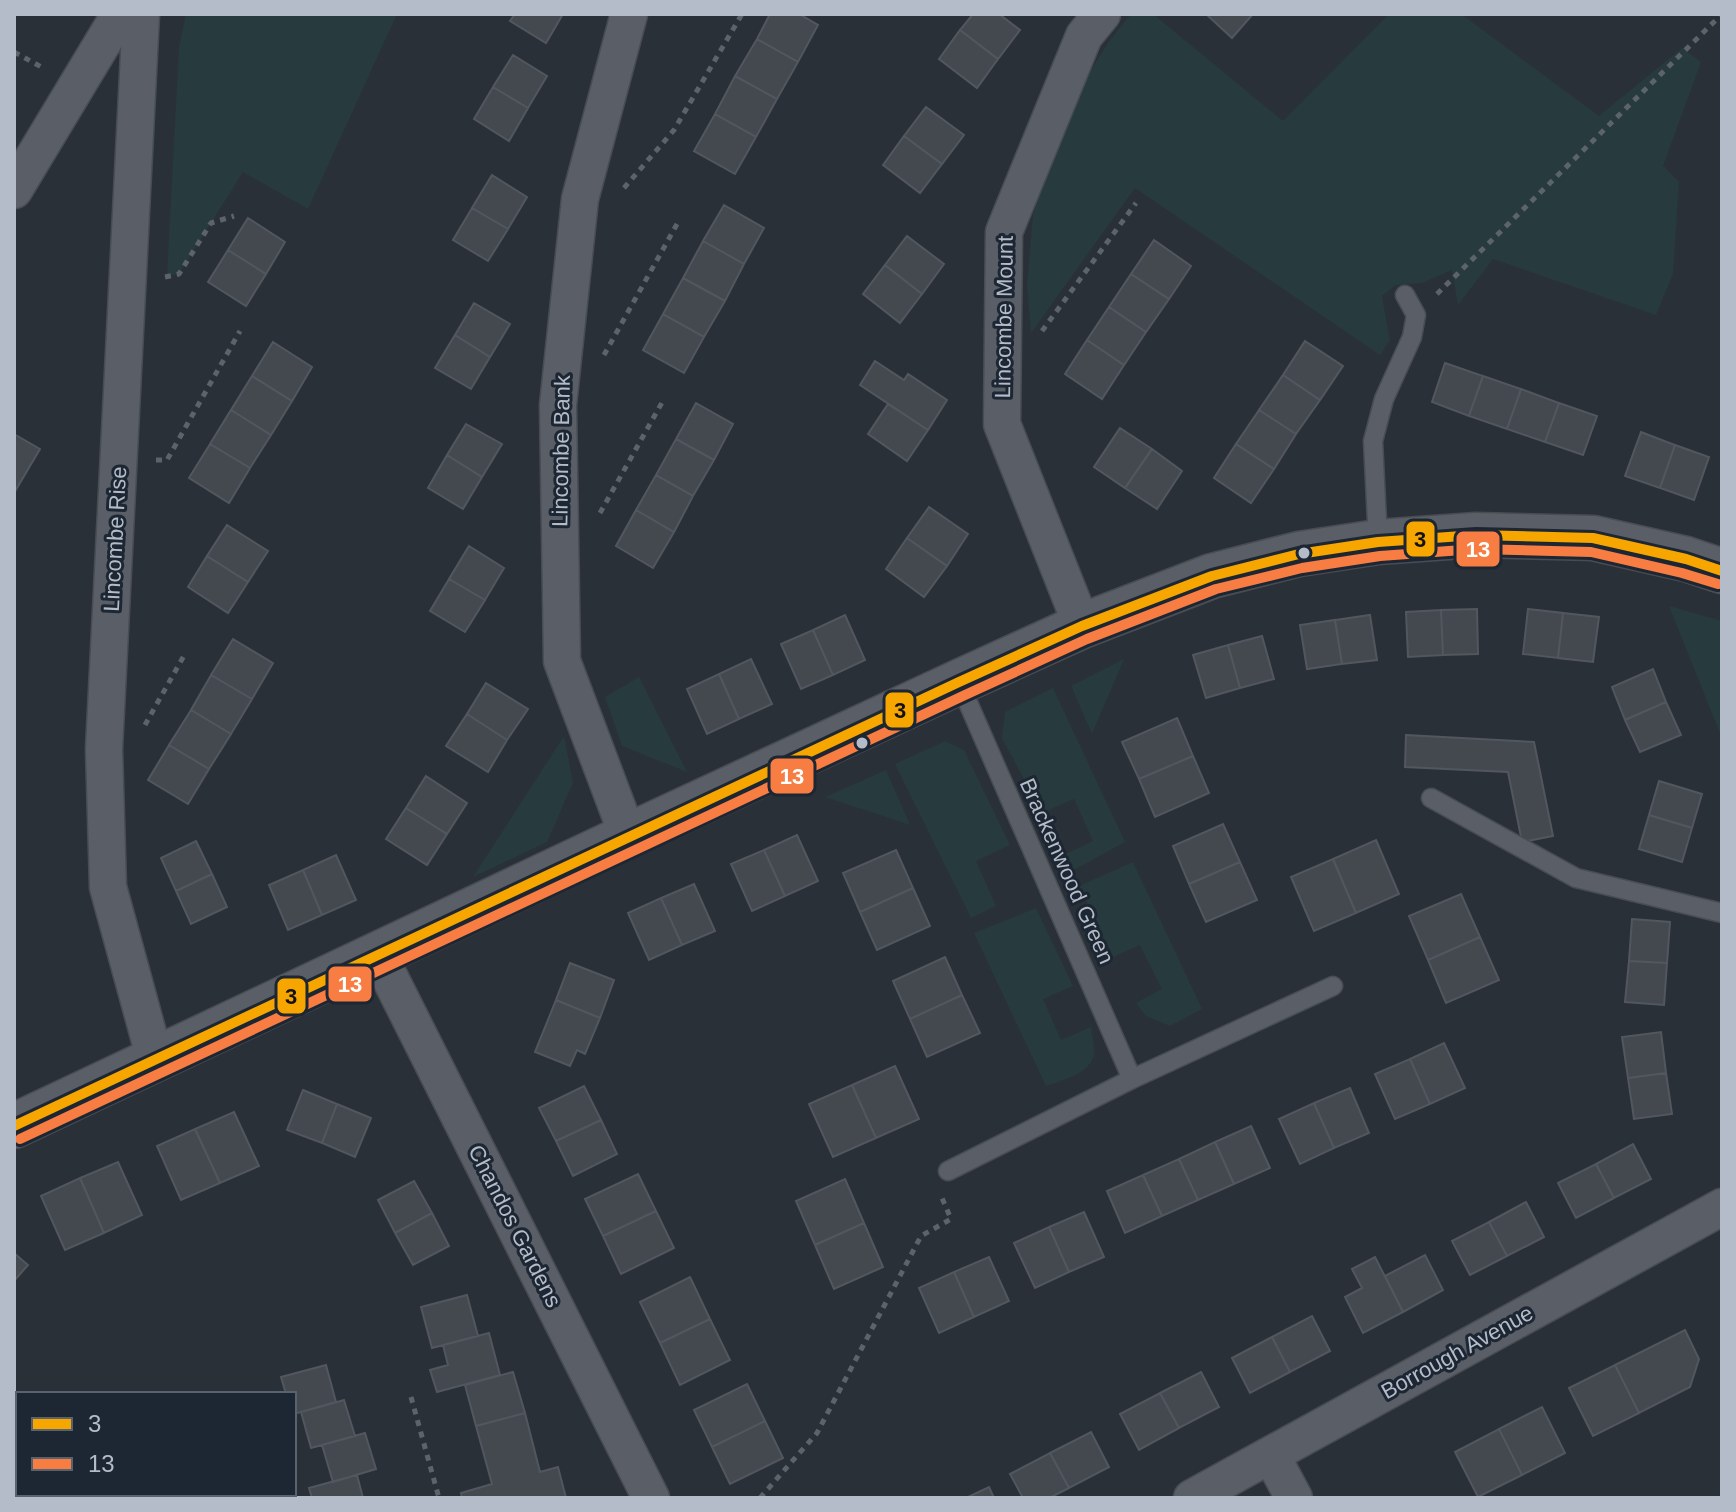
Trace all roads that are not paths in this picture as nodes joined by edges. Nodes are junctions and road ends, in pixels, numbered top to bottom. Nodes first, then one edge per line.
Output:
1 (120, 14) edge
2 (141, 14) edge
3 (629, 14) edge
4 (1102, 14) edge
5 (14, 190) edge
6 (1405, 295) dead end
7 (1378, 542) junction
8 (1722, 571) edge
9 (1082, 626) junction
10 (959, 682) junction
11 (1431, 798) dead end
12 (628, 836) junction
13 (1722, 913) edge
14 (378, 954) junction
15 (1333, 986) dead end
16 (155, 1059) junction
17 (1132, 1079) junction
18 (14, 1126) edge
19 (948, 1171) road end
20 (1722, 1207) edge
21 (1271, 1455) junction
22 (651, 1498) edge
23 (1192, 1498) edge
24 (1294, 1498) edge

1 - 5 street
2 - 16 street, Lincombe Rise
3 - 12 street, Lincombe Bank
4 - 9 street, Lincombe Mount
6 - 7 lane
7 - 8 street
7 - 9 street
9 - 10 street
10 - 12 street
10 - 17 lane, Brackenwood Green
11 - 13 lane
12 - 14 street
14 - 16 street
14 - 22 street, Chandos Gardens
15 - 17 lane
16 - 18 street
17 - 19 lane
20 - 21 street, Borrough Avenue
21 - 23 street, Borrough Avenue
21 - 24 street

